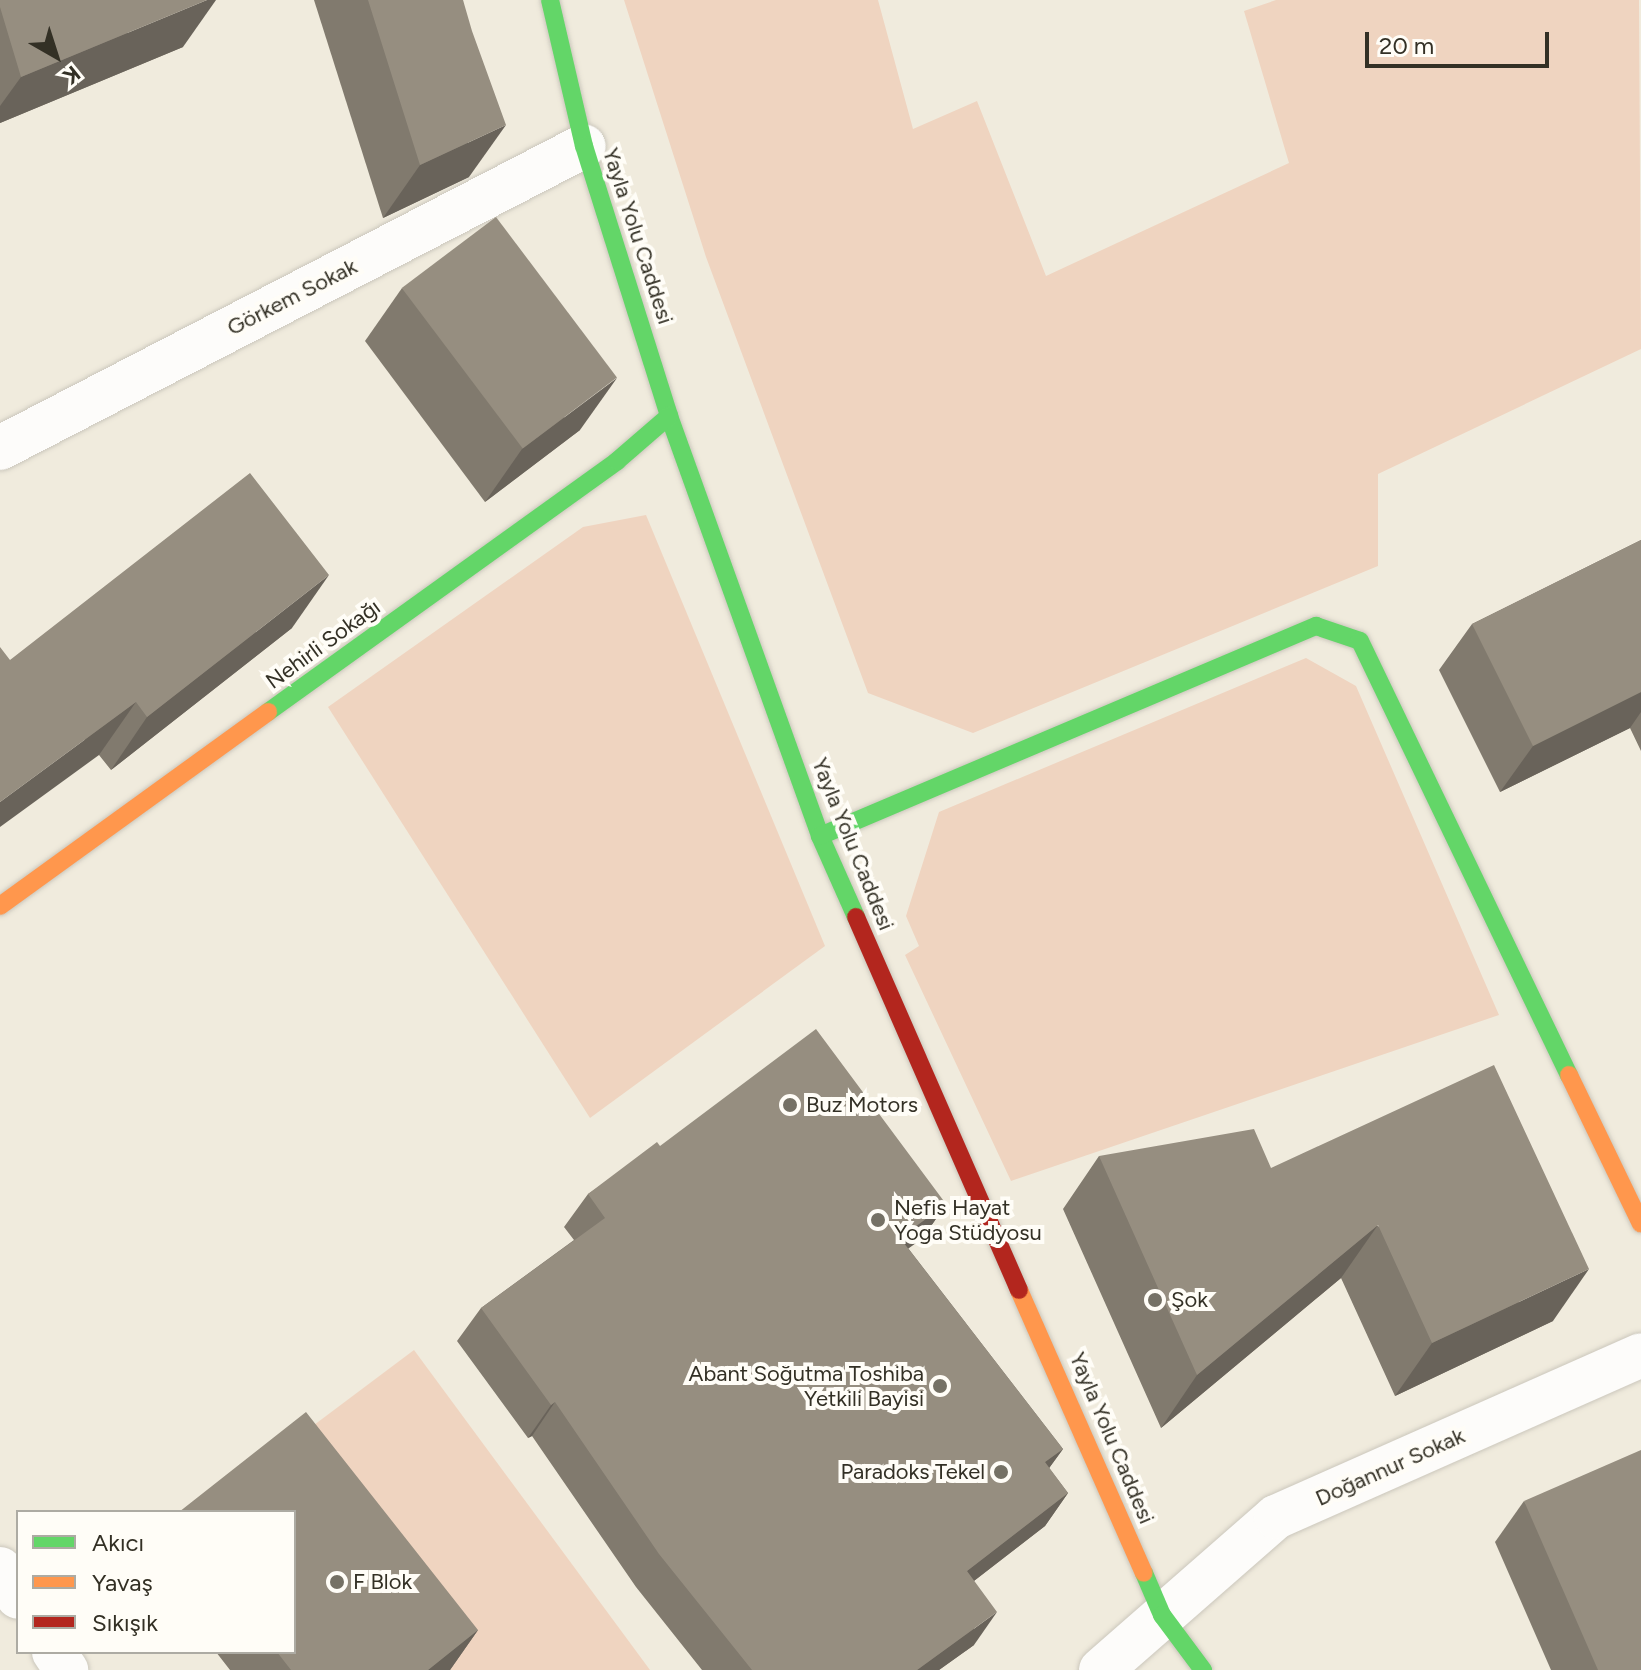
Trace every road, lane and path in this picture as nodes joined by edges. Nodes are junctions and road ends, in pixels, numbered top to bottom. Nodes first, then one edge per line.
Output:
1 (550, 0) edge
2 (584, 146) junction
3 (669, 416) junction
4 (0, 448) edge
5 (820, 836) junction
6 (0, 906) edge
7 (1629, 1168) edge
8 (1641, 1224) edge
9 (1641, 1355) edge
10 (0, 1569) edge
11 (16, 1594) edge
12 (1162, 1615) junction
13 (1101, 1670) edge
14 (1203, 1670) edge

1 - 2 street, Yayla Yolu Caddesi
2 - 3 street, Yayla Yolu Caddesi
2 - 4 street, Görkem Sokak
3 - 5 street, Yayla Yolu Caddesi
3 - 6 street, Nehirli Sokağı
5 - 7 street
5 - 12 street, Yayla Yolu Caddesi
7 - 8 street
9 - 12 street, Doğannur Sokak
10 - 11 street
12 - 13 street, Doğannur Sokak
12 - 14 street, Yayla Yolu Caddesi

